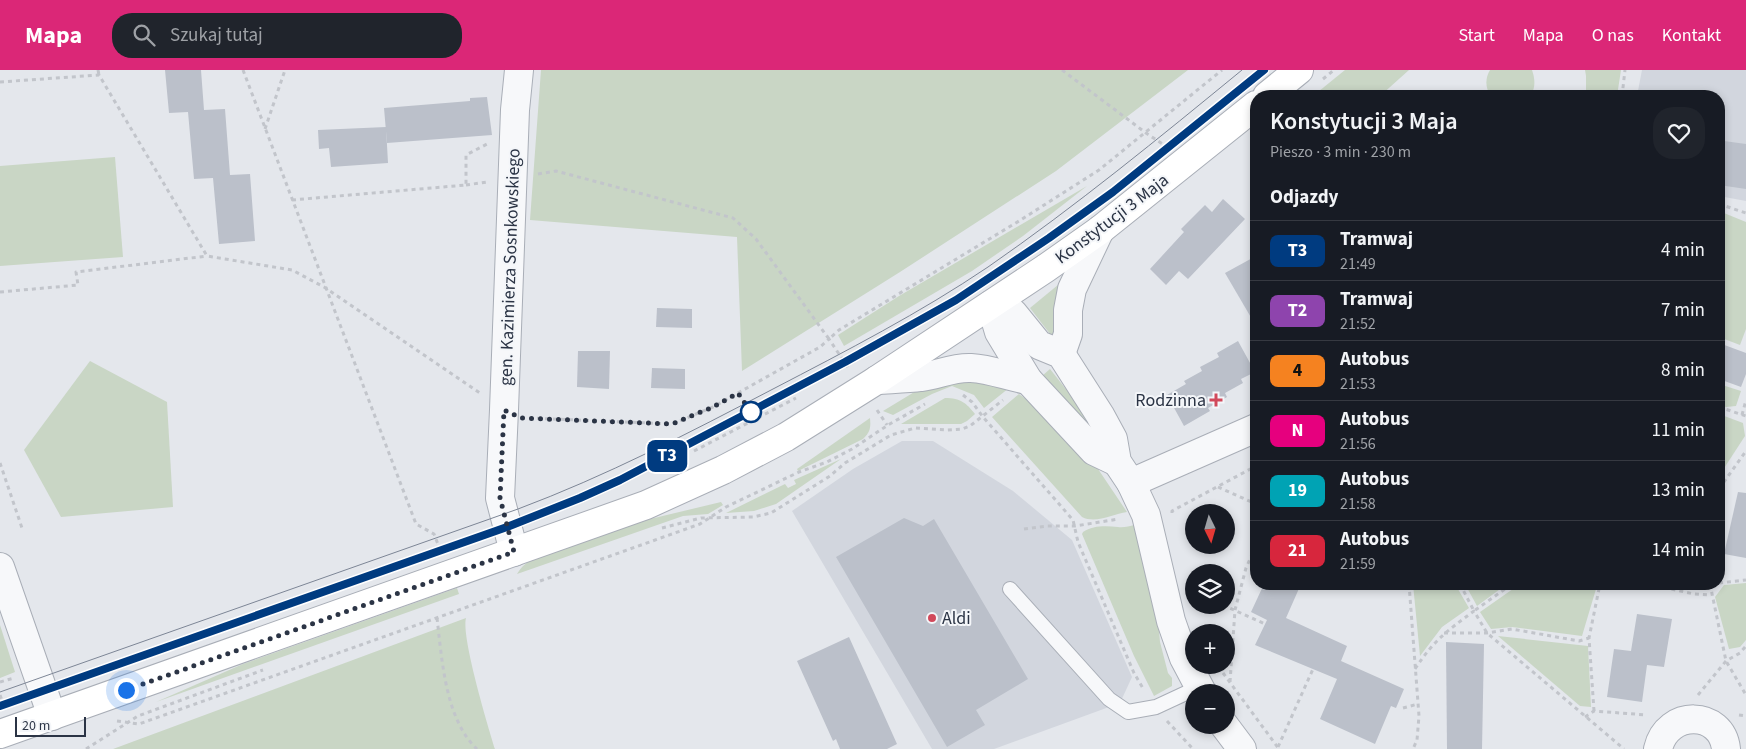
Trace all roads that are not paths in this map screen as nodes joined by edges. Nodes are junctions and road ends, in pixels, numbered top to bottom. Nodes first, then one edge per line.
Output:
1 (519, 70) edge
2 (1299, 70) edge
3 (1274, 90) edge
4 (1250, 110) edge
5 (1100, 230) junction
6 (991, 305) junction
7 (1062, 354) junction
8 (877, 380) junction
9 (1019, 388) junction
10 (1250, 430) edge
11 (1124, 472) junction
12 (514, 552) junction
13 (0, 567) edge
14 (1010, 589) dead end
15 (1197, 684) edge
16 (1185, 696) edge
17 (52, 716) junction
18 (0, 734) edge
19 (1231, 734) edge
20 (1242, 749) edge
21 (1658, 749) edge
22 (1726, 749) edge

1 - 12 street, gen. Kazimierza Sosnkowskiego
2 - 3 street
4 - 5 street, Konstytucji 3 Maja
5 - 6 street, Konstytucji 3 Maja
5 - 7 street
6 - 7 street
6 - 8 street, Konstytucji 3 Maja
6 - 9 street
7 - 11 street
8 - 9 street
8 - 12 street, Konstytucji 3 Maja
9 - 11 street
10 - 11 street
11 - 15 street
12 - 17 street, Konstytucji 3 Maja
13 - 17 street
14 - 16 lane
17 - 18 street, Konstytucji 3 Maja
19 - 20 street
21 - 22 street

